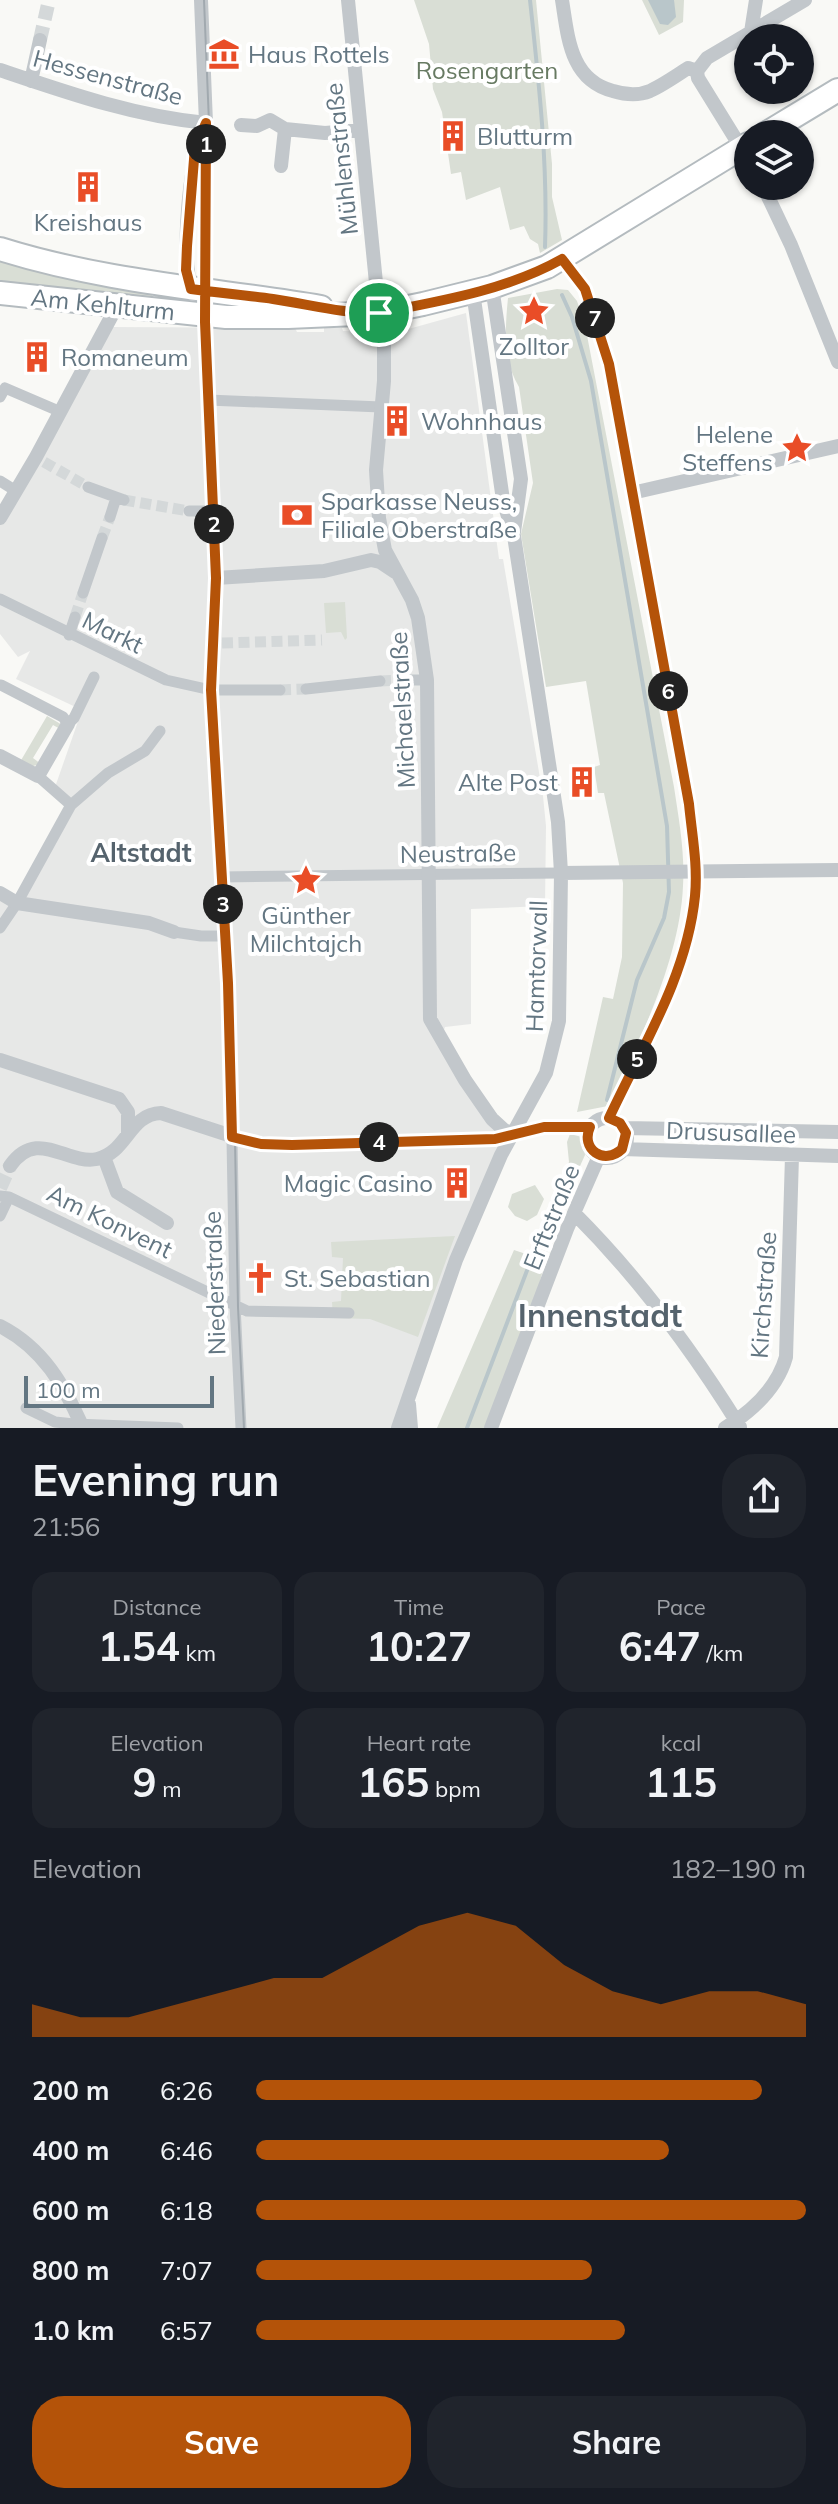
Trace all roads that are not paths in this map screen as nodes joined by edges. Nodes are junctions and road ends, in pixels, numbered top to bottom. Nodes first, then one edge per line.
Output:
1 (201, 0) edge
2 (348, 0) edge
3 (562, 0) edge
4 (756, 0) edge
5 (805, 0) edge
6 (752, 24) edge
7 (764, 24) edge
8 (40, 40) tunnel mouth
9 (734, 42) edge
10 (0, 70) edge
11 (697, 71) junction
12 (31, 81) junction
13 (838, 90) edge
14 (788, 120) edge
15 (206, 123) junction
16 (241, 125) dead end
17 (285, 129) junction
18 (360, 130) junction
19 (734, 132) edge
20 (734, 157) edge
21 (281, 166) dead end
22 (770, 200) edge
23 (0, 249) edge
24 (562, 259) junction
25 (198, 290) junction
26 (483, 290) junction
27 (0, 293) edge
28 (117, 306) junction
29 (370, 313) junction
30 (205, 315) junction
31 (838, 362) edge
32 (0, 397) edge
33 (208, 400) junction
34 (381, 407) junction
35 (61, 412) junction
36 (838, 446) edge
37 (0, 481) edge
38 (88, 487) tunnel mouth
39 (16, 491) junction
40 (632, 493) junction
41 (189, 511) tunnel mouth
42 (213, 511) junction
43 (110, 517) tunnel mouth
44 (0, 518) edge
45 (514, 536) junction
46 (102, 538) tunnel mouth
47 (382, 541) junction
48 (371, 560) junction
49 (397, 574) junction
50 (216, 578) junction
51 (83, 593) tunnel mouth
52 (0, 599) edge
53 (75, 617) tunnel mouth
54 (69, 635) junction
55 (426, 674) junction
56 (94, 677) dead end
57 (408, 680) tunnel mouth
58 (380, 681) tunnel mouth
59 (1, 685) edge
60 (306, 689) tunnel mouth
61 (211, 690) junction
62 (280, 690) tunnel mouth
63 (68, 724) junction
64 (160, 731) dead end
65 (213, 738) joint
66 (0, 756) edge
67 (38, 776) junction
68 (71, 805) junction
69 (838, 870) edge
70 (561, 873) junction
71 (688, 873) junction
72 (429, 875) junction
73 (221, 877) junction
74 (0, 893) edge
75 (17, 903) junction
76 (0, 928) edge
77 (174, 932) joint
78 (225, 936) junction
79 (0, 1060) edge
80 (530, 1103) junction
81 (609, 1118) junction
82 (544, 1127) junction
83 (590, 1127) junction
84 (624, 1128) junction
85 (838, 1132) edge
86 (128, 1133) junction
87 (512, 1133) junction
88 (232, 1137) junction
89 (622, 1149) junction
90 (599, 1156) junction
91 (792, 1156) junction
92 (838, 1156) edge
93 (104, 1157) junction
94 (10, 1166) tunnel mouth
95 (5, 1197) edge
96 (574, 1213) junction
97 (0, 1216) edge
98 (167, 1223) dead end
99 (235, 1305) junction
100 (349, 1313) dead end
101 (0, 1326) edge
102 (409, 1400) junction
103 (26, 1408) dead end
104 (82, 1426) edge
105 (734, 1426) edge
106 (178, 1428) edge
107 (241, 1428) edge
108 (398, 1428) edge
109 (411, 1428) edge
110 (491, 1428) edge

1 - 15 street
2 - 18 street, Mühlenstraße
3 - 11 street
4 - 6 street
5 - 7 street
8 - 12 street
9 - 11 street
10 - 12 street, Hessenstraße
11 - 19 street
12 - 15 street, Hessenstraße
13 - 14 main road
15 - 25 street
16 - 17 street
17 - 18 street
17 - 21 street
18 - 29 street, Mühlenstraße
20 - 24 main road
22 - 31 street
23 - 25 main road, Am Kehlturm
24 - 26 main road
24 - 40 street
25 - 29 main road, Am Kehlturm
25 - 30 street
26 - 29 main road
26 - 45 street
26 - 45 street
27 - 28 main road, Am Kehlturm
28 - 30 main road, Am Kehlturm
28 - 35 street
29 - 30 main road, Am Kehlturm
29 - 34 street, Michaelstraße
30 - 33 street
32 - 35 street
33 - 34 street
33 - 42 street
34 - 47 street, Michaelstraße
35 - 39 street
36 - 40 street
37 - 39 street
38 - 43 street
39 - 44 street
40 - 71 street
41 - 42 street
42 - 50 street
45 - 70 street, Hamtorwall
46 - 51 street
47 - 48 street
47 - 49 street, Michaelstraße
48 - 49 street
48 - 50 street
49 - 55 street, Michaelstraße
50 - 61 street
52 - 54 street, Markt
53 - 54 street
54 - 61 street, Markt
55 - 57 street
55 - 72 street, Michaelstraße
56 - 63 street
58 - 60 street
59 - 63 street
61 - 62 street, Markt
61 - 65 street
63 - 67 street
64 - 68 street
65 - 73 street, Niederstraße
66 - 67 street
67 - 68 street
68 - 75 street
69 - 71 street, Neustraße
70 - 71 street, Neustraße
70 - 72 street, Neustraße
70 - 80 street, Hamtorwall
71 - 81 street
72 - 73 street, Neustraße
72 - 87 street, Michaelstraße
73 - 78 street, Niederstraße
74 - 75 street
75 - 76 street
75 - 77 street
77 - 78 street
78 - 88 street, Niederstraße
79 - 86 street
80 - 82 street
80 - 87 street, Hamtorwall
81 - 83 street
81 - 84 street
82 - 83 street
82 - 87 street
83 - 90 street
84 - 85 street, Drususallee
84 - 89 street
86 - 88 street
86 - 93 street
87 - 88 street
87 - 102 street, Hamtorwall
88 - 99 street, Niederstraße
89 - 90 street
89 - 91 street, Drususallee
90 - 96 street, Erftstraße
91 - 92 street, Drususallee
91 - 105 street, Kirchstraße
93 - 94 street
93 - 98 street
95 - 97 street, Am Konvent
95 - 99 street, Am Konvent
96 - 105 street
96 - 110 street, Erftstraße
99 - 100 street, Am Konvent
99 - 107 street, Niederstraße
101 - 104 street
102 - 108 street, Hamtorwall
102 - 109 street, Hamtorwall
103 - 104 street
104 - 106 street

